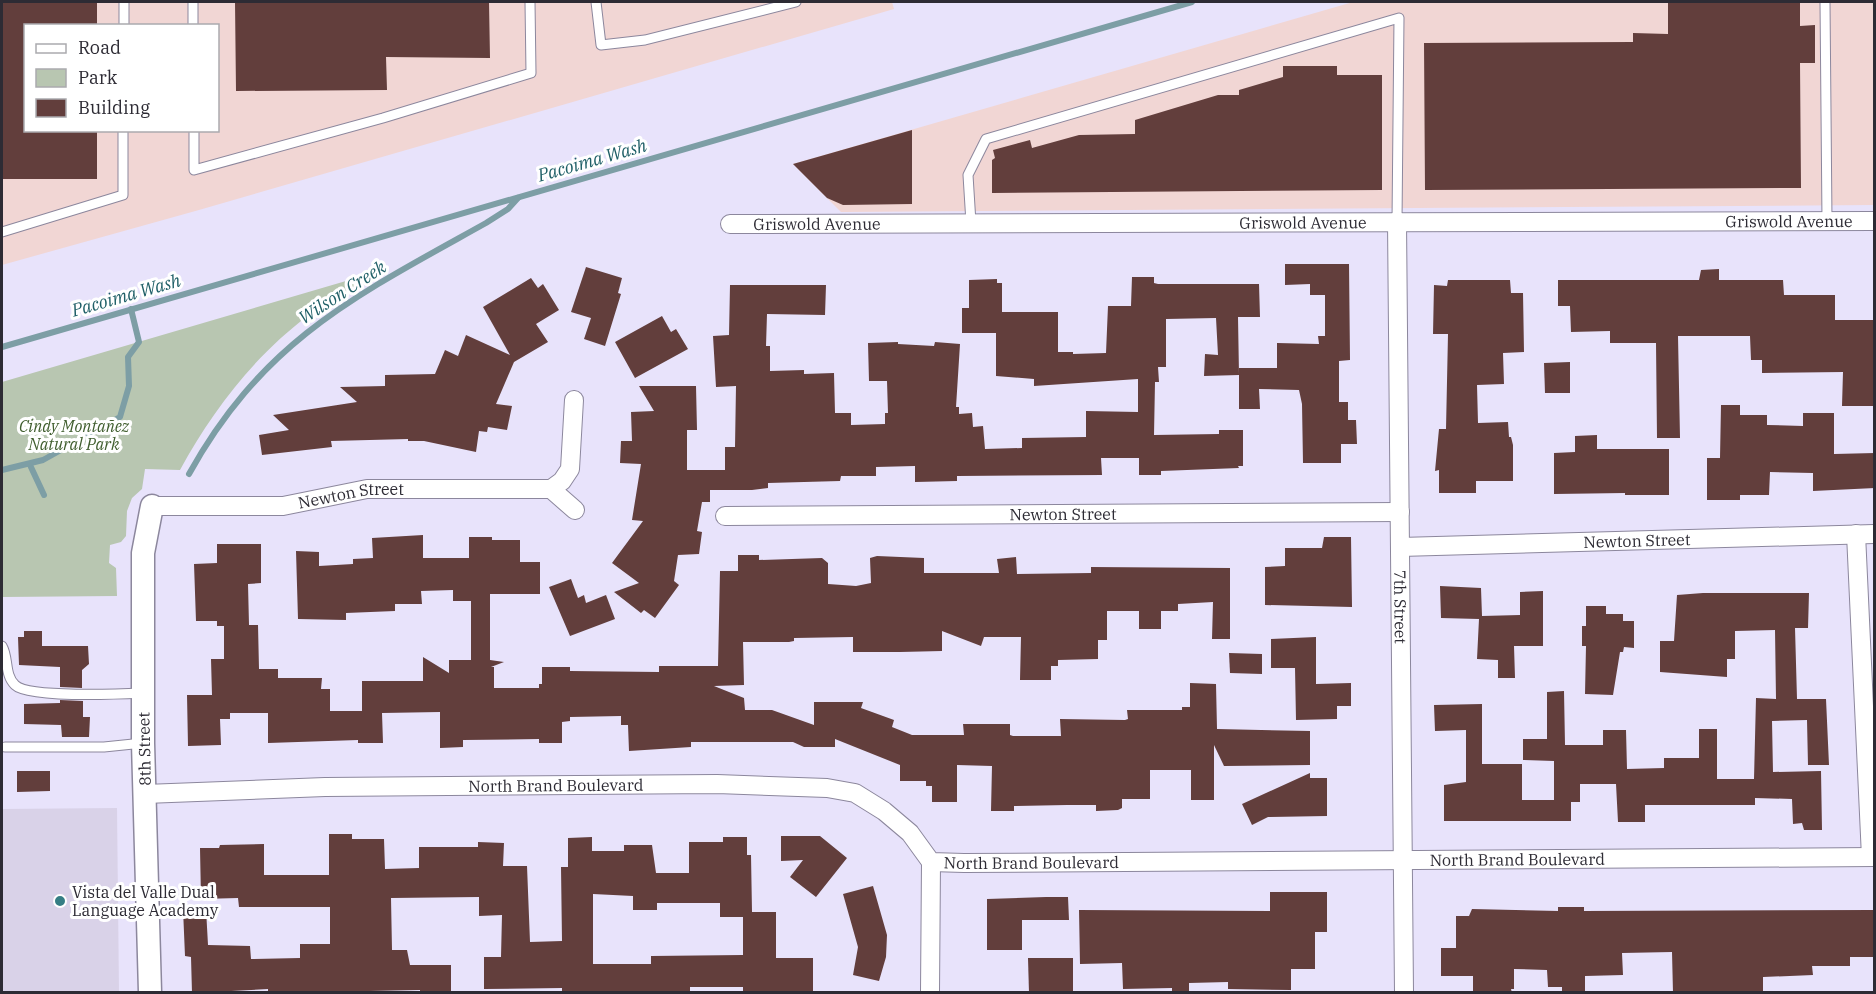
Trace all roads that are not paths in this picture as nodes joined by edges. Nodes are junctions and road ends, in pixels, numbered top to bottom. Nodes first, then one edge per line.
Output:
1 (124, 2) edge
2 (193, 2) edge
3 (530, 2) edge
4 (596, 2) edge
5 (796, 2) edge
6 (1825, 2) edge
7 (124, 24) edge
8 (193, 24) edge
9 (123, 132) edge
10 (194, 132) edge
11 (1397, 221) junction
12 (1827, 221) junction
13 (1875, 221) edge
14 (971, 223) junction
15 (730, 224) dead end
16 (2, 232) edge
17 (574, 400) dead end
18 (551, 489) junction
19 (152, 506) joint
20 (575, 510) dead end
21 (1400, 512) junction
22 (725, 516) dead end
23 (1865, 534) edge
24 (1400, 547) junction
25 (2, 646) edge
26 (143, 693) junction
27 (143, 743) junction
28 (5, 747) dead end
29 (145, 794) junction
30 (1873, 857) edge
31 (1403, 860) junction
32 (931, 862) junction
33 (150, 993) edge
34 (930, 993) edge
35 (1404, 993) edge

1 - 7 lane
2 - 8 lane
3 - 10 lane
4 - 5 lane
6 - 12 lane
9 - 16 lane
11 - 12 street, Griswold Avenue
11 - 14 street, Griswold Avenue
11 - 14 lane
11 - 21 street, 7th Street
12 - 13 street, Griswold Avenue
14 - 15 street, Griswold Avenue
17 - 18 street
18 - 19 street, Newton Street
18 - 20 street
19 - 26 street, 8th Street
21 - 22 street, Newton Street
21 - 24 street, 7th Street
23 - 24 street, Newton Street
23 - 30 street
24 - 31 street, 7th Street
25 - 26 lane
26 - 27 street, 8th Street
27 - 28 lane
27 - 29 street, 8th Street
29 - 32 street, North Brand Boulevard
29 - 33 street, 8th Street
30 - 31 street, North Brand Boulevard
31 - 32 street, North Brand Boulevard
31 - 35 street, 7th Street
32 - 34 street

